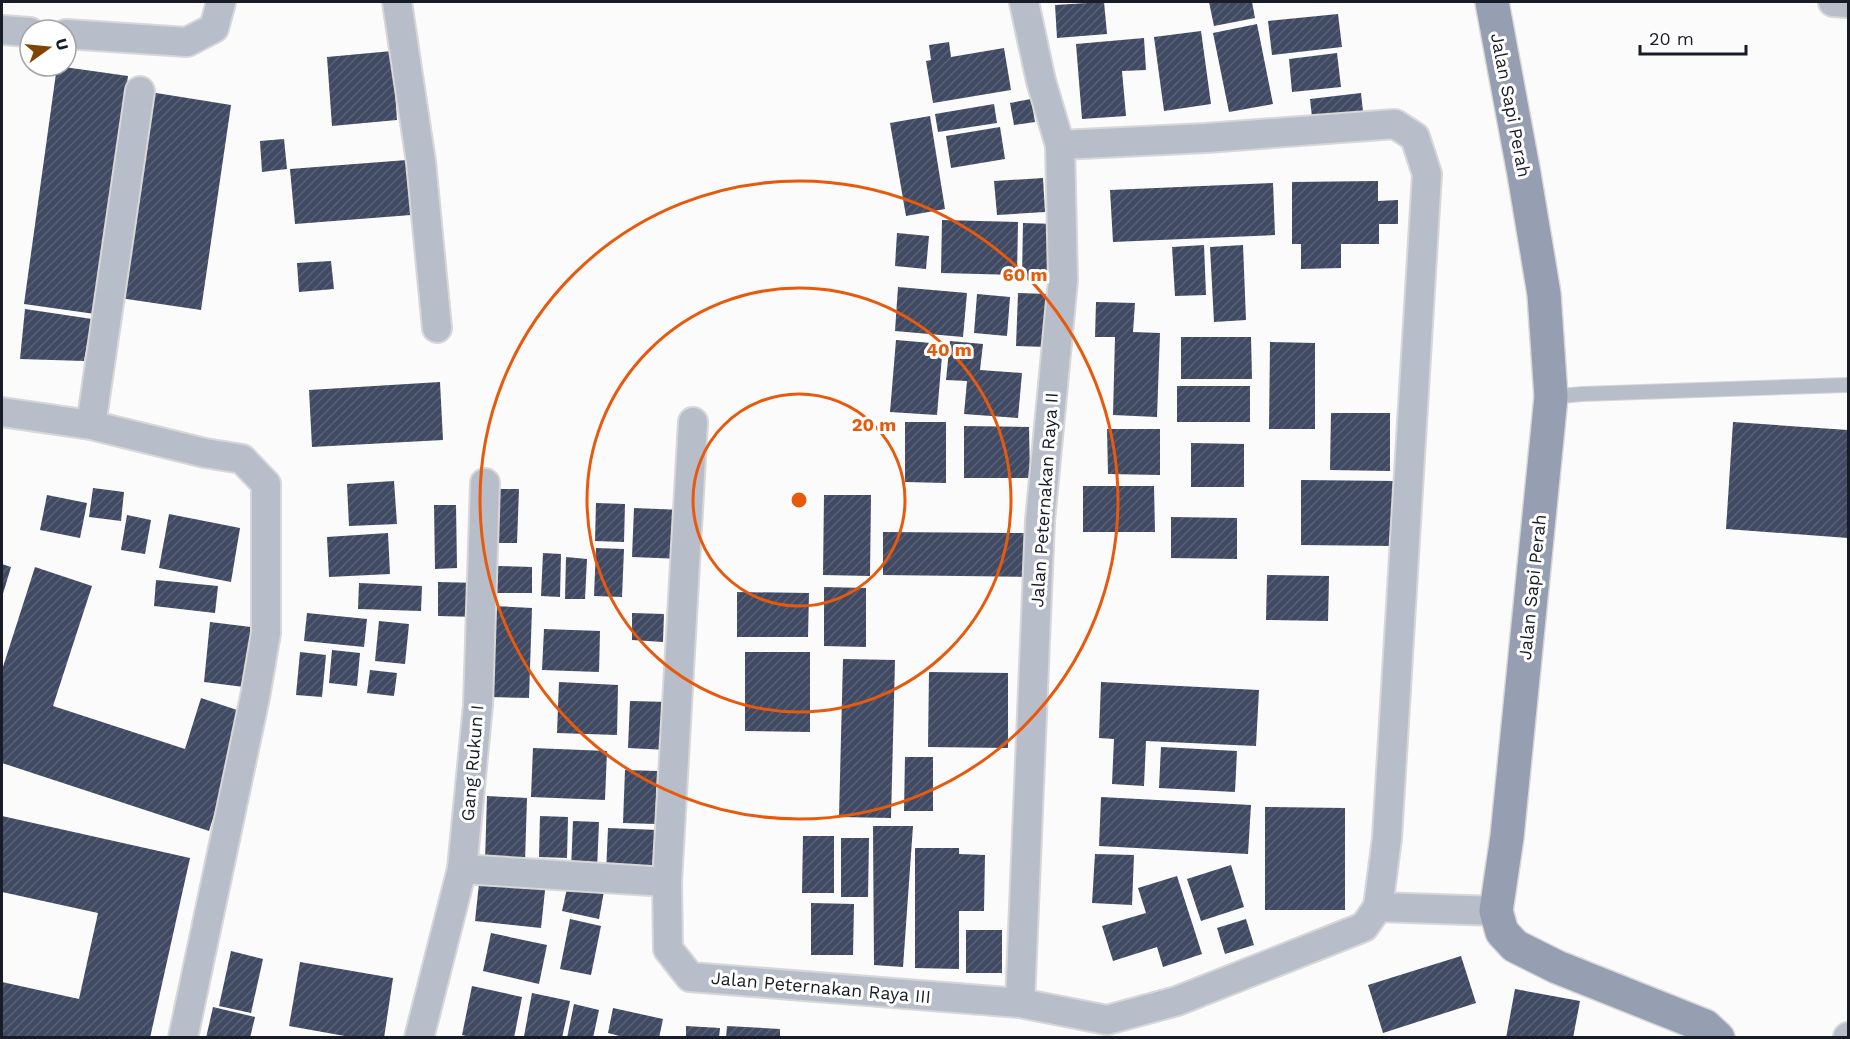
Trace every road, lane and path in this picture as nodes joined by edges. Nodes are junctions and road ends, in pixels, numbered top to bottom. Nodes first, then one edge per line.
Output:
1 (221, 2) edge
2 (396, 2) edge
3 (1024, 2) edge
4 (1492, 2) edge
5 (1833, 2) edge
6 (1848, 3) edge
7 (2, 30) edge
8 (18, 31) edge
9 (78, 35) edge
10 (140, 91) dead end
11 (1060, 145) junction
12 (437, 328) dead end
13 (1848, 385) edge
14 (1551, 397) junction
15 (2, 412) edge
16 (693, 422) dead end
17 (91, 425) junction
18 (485, 483) dead end
19 (462, 869) junction
20 (667, 882) junction
21 (1378, 907) junction
22 (1496, 912) junction
23 (1020, 1003) junction
24 (183, 1038) edge
25 (418, 1038) edge
26 (1718, 1038) edge

1 - 9 street
2 - 12 street
3 - 11 street, Jalan Peternakan Raya II
4 - 14 street, Jalan Sapi Perah
5 - 6 street
7 - 8 street
10 - 17 street
11 - 21 street
11 - 23 street, Jalan Peternakan Raya II
13 - 14 lane
14 - 22 street, Jalan Sapi Perah
15 - 17 street
16 - 20 street, Jalan Peternakan Raya III
17 - 24 street
18 - 19 street, Gang Rukun I
19 - 20 street
19 - 25 street, Gang Rukun I
20 - 23 street, Jalan Peternakan Raya III
21 - 22 street
21 - 23 street, Jalan Peternakan Raya III
22 - 26 street

